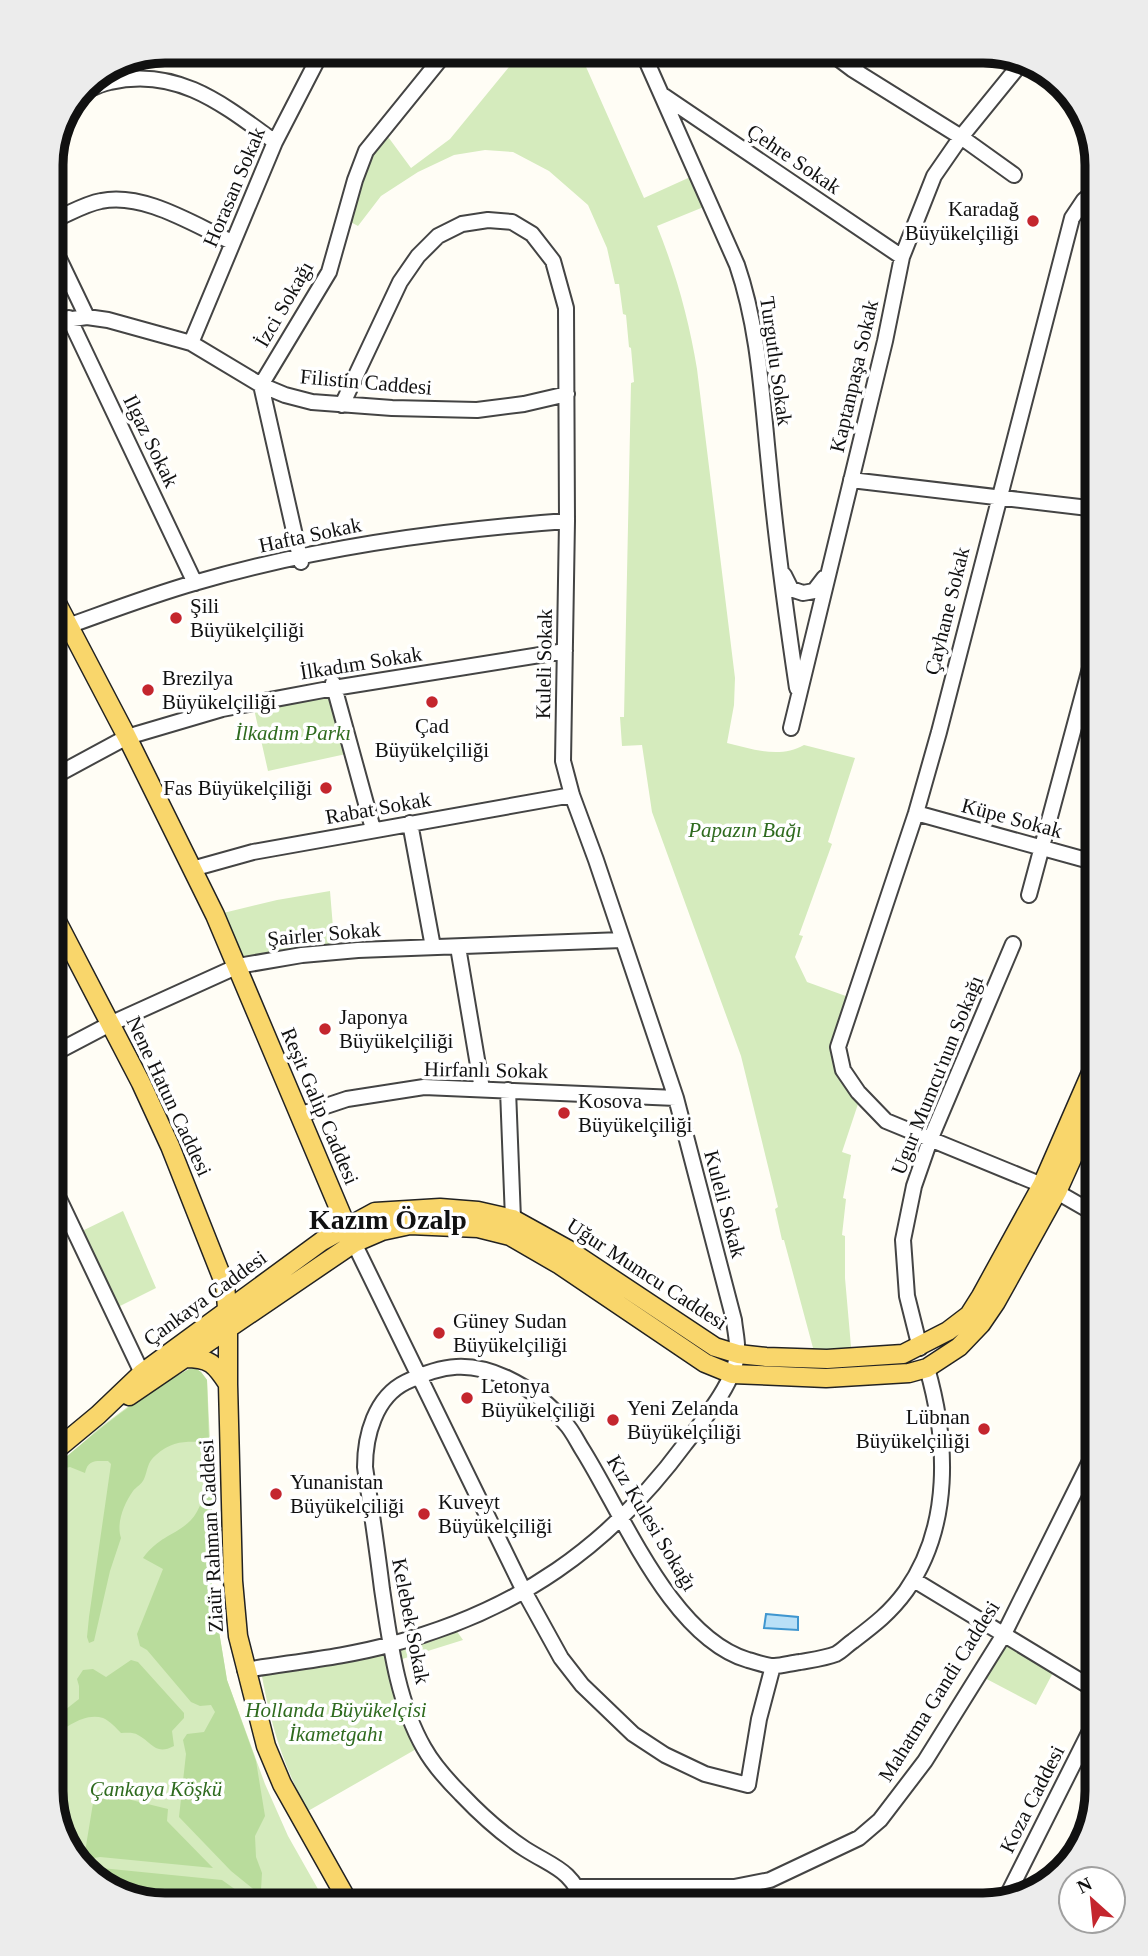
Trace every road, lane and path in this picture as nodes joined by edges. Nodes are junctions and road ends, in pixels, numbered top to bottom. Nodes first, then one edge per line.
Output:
1 (316, 63) edge
2 (437, 63) edge
3 (648, 63) edge
4 (844, 63) edge
5 (858, 63) edge
6 (1016, 68) edge
7 (852, 69) junction
8 (111, 79) edge
9 (663, 96) junction
10 (961, 137) junction
11 (275, 142) junction
12 (1014, 175) dead end
13 (1085, 199) edge
14 (63, 216) edge
15 (232, 242) junction
16 (902, 257) junction
17 (63, 267) edge
18 (87, 317) junction
19 (69, 318) junction
20 (63, 319) edge
21 (191, 344) junction
22 (261, 385) junction
23 (567, 394) junction
24 (342, 405) junction
25 (851, 480) junction
26 (1000, 497) junction
27 (1085, 508) edge
28 (567, 521) junction
29 (778, 557) junction
30 (301, 560) junction
31 (829, 567) junction
32 (195, 583) junction
33 (63, 616) edge
34 (68, 626) junction
35 (565, 651) junction
36 (334, 685) junction
37 (1085, 687) edge
38 (799, 696) junction
39 (791, 728) dead end
40 (127, 737) junction
41 (63, 772) edge
42 (572, 795) junction
43 (916, 813) junction
44 (410, 823) junction
45 (373, 829) junction
46 (1042, 847) junction
47 (1085, 860) edge
48 (192, 869) junction
49 (1029, 895) dead end
50 (63, 933) edge
51 (622, 940) junction
52 (1013, 944) dead end
53 (433, 947) junction
54 (458, 947) junction
55 (238, 966) junction
56 (110, 1024) junction
57 (63, 1049) edge
58 (482, 1089) junction
59 (508, 1090) junction
60 (1085, 1092) edge
61 (676, 1098) junction
62 (299, 1115) junction
63 (1085, 1124) edge
64 (930, 1140) junction
65 (1049, 1189) junction
66 (63, 1207) edge
67 (1085, 1208) edge
68 (513, 1219) junction
69 (346, 1226) junction
70 (354, 1243) junction
71 (228, 1309) junction
72 (229, 1327) junction
73 (920, 1348) junction
74 (738, 1354) junction
75 (185, 1358) junction
76 (927, 1368) junction
77 (142, 1373) junction
78 (732, 1374) junction
79 (418, 1376) junction
80 (228, 1384) junction
81 (97, 1415) junction
82 (63, 1444) edge
83 (1085, 1471) edge
84 (622, 1519) junction
85 (914, 1580) junction
86 (524, 1591) junction
87 (1003, 1636) junction
88 (390, 1645) junction
89 (773, 1666) junction
90 (245, 1670) junction
91 (1085, 1684) edge
92 (1085, 1741) edge
93 (578, 1887) junction
94 (1010, 1889) edge
95 (343, 1893) edge
96 (580, 1893) edge

1 - 11 street, Horasan Sokak
2 - 22 street, İzci Sokağı
3 - 9 street, Turgutlu Sokak
4 - 7 street
5 - 7 street
6 - 10 street, Kaptanpaşa Sokak
7 - 10 street
8 - 11 street
9 - 16 street, Çehre Sokak
9 - 29 street, Turgutlu Sokak
10 - 12 street
10 - 16 street, Kaptanpaşa Sokak
11 - 15 street, Horasan Sokak
13 - 26 street, Çayhane Sokak
14 - 15 street
15 - 21 street, Horasan Sokak
16 - 25 street, Kaptanpaşa Sokak
17 - 18 street
18 - 19 street, Filistin Caddesi
18 - 21 street, Filistin Caddesi
19 - 20 street, Filistin Caddesi
19 - 32 street, Ilgaz Sokak
21 - 22 street, Filistin Caddesi
22 - 24 street, Filistin Caddesi
22 - 30 street
23 - 24 street, Filistin Caddesi
23 - 24 street, Kuleli Sokak
23 - 28 street, Kuleli Sokak
25 - 26 street
25 - 31 street, Kaptanpaşa Sokak
26 - 27 street
26 - 43 street, Çayhane Sokak
28 - 30 street, Hafta Sokak
28 - 35 street, Kuleli Sokak
29 - 31 street
29 - 38 street, Turgutlu Sokak
30 - 32 street, Hafta Sokak
31 - 38 street, Kaptanpaşa Sokak
32 - 34 street, Hafta Sokak
33 - 34 main road, Reşit Galip Caddesi
34 - 40 main road, Reşit Galip Caddesi
35 - 36 street, İlkadım Sokak
35 - 42 street, Kuleli Sokak
36 - 40 street, İlkadım Sokak
36 - 45 street
37 - 46 street
38 - 39 street, Kaptanpaşa Sokak
40 - 41 street, İlkadım Sokak
40 - 48 main road, Reşit Galip Caddesi
42 - 44 street, Rabat Sokak
42 - 51 street, Kuleli Sokak
43 - 46 street, Küpe Sokak
43 - 64 street, Çayhane Sokak
44 - 45 street, Rabat Sokak
44 - 53 street
45 - 48 street, Rabat Sokak
46 - 47 street, Küpe Sokak
46 - 49 street
48 - 55 main road, Reşit Galip Caddesi
50 - 56 main road, Nene Hatun Caddesi
51 - 54 street, Şairler Sokak
51 - 61 street, Kuleli Sokak
52 - 64 street, Ugur Mumcu'nun Sokağı
53 - 54 street, Şairler Sokak
53 - 55 street, Şairler Sokak
54 - 58 street
55 - 56 street, Şairler Sokak
55 - 62 main road, Reşit Galip Caddesi
56 - 57 street, Şairler Sokak
56 - 71 main road, Nene Hatun Caddesi
58 - 59 street, Hirfanlı Sokak
58 - 62 street, Hirfanlı Sokak
59 - 61 street, Hirfanlı Sokak
59 - 68 street
60 - 65 main road, Uğur Mumcu Caddesi
61 - 74 street, Kuleli Sokak
62 - 69 main road, Reşit Galip Caddesi
63 - 65 main road, Uğur Mumcu Caddesi
64 - 65 street
64 - 73 street, Ugur Mumcu'nun Sokağı
65 - 67 street
65 - 73 main road, Uğur Mumcu Caddesi
65 - 76 main road, Uğur Mumcu Caddesi
66 - 77 street
68 - 69 main road, Uğur Mumcu Caddesi
68 - 74 main road, Uğur Mumcu Caddesi
69 - 70 main road, Reşit Galip Caddesi
69 - 71 main road, Çankaya Caddesi
70 - 72 main road, Çankaya Caddesi
70 - 78 main road, Uğur Mumcu Caddesi
70 - 79 street, Reşit Galip Caddesi
71 - 72 main road, Ziaür Rahman Caddesi
71 - 77 main road, Çankaya Caddesi
72 - 75 main road, Çankaya Caddesi
72 - 80 main road, Ziaür Rahman Caddesi
73 - 74 main road, Uğur Mumcu Caddesi
74 - 78 street, Kuleli Sokak
75 - 80 main road
75 - 81 main road, Çankaya Caddesi
76 - 78 main road, Uğur Mumcu Caddesi
76 - 85 street, Kız Kulesi Sokağı
77 - 81 main road, Çankaya Caddesi
78 - 84 street, Kuleli Sokak
79 - 84 street, Kız Kulesi Sokağı
79 - 86 street, Reşit Galip Caddesi
79 - 88 street, Kelebek Sokak
80 - 90 main road, Ziaür Rahman Caddesi
81 - 82 main road, Çankaya Caddesi
83 - 87 street, Mahatma Gandi Caddesi
84 - 86 street, Kuleli Sokak
84 - 89 street, Kız Kulesi Sokağı
85 - 87 street
85 - 89 street, Kız Kulesi Sokağı
86 - 88 street, Kuleli Sokak
86 - 89 street, Reşit Galip Caddesi
87 - 91 street
87 - 93 street, Mahatma Gandi Caddesi
88 - 90 street, Kuleli Sokak
88 - 93 street, Kelebek Sokak
90 - 95 main road, Ziaür Rahman Caddesi
92 - 94 street, Koza Caddesi
93 - 96 street, Kelebek Sokak

